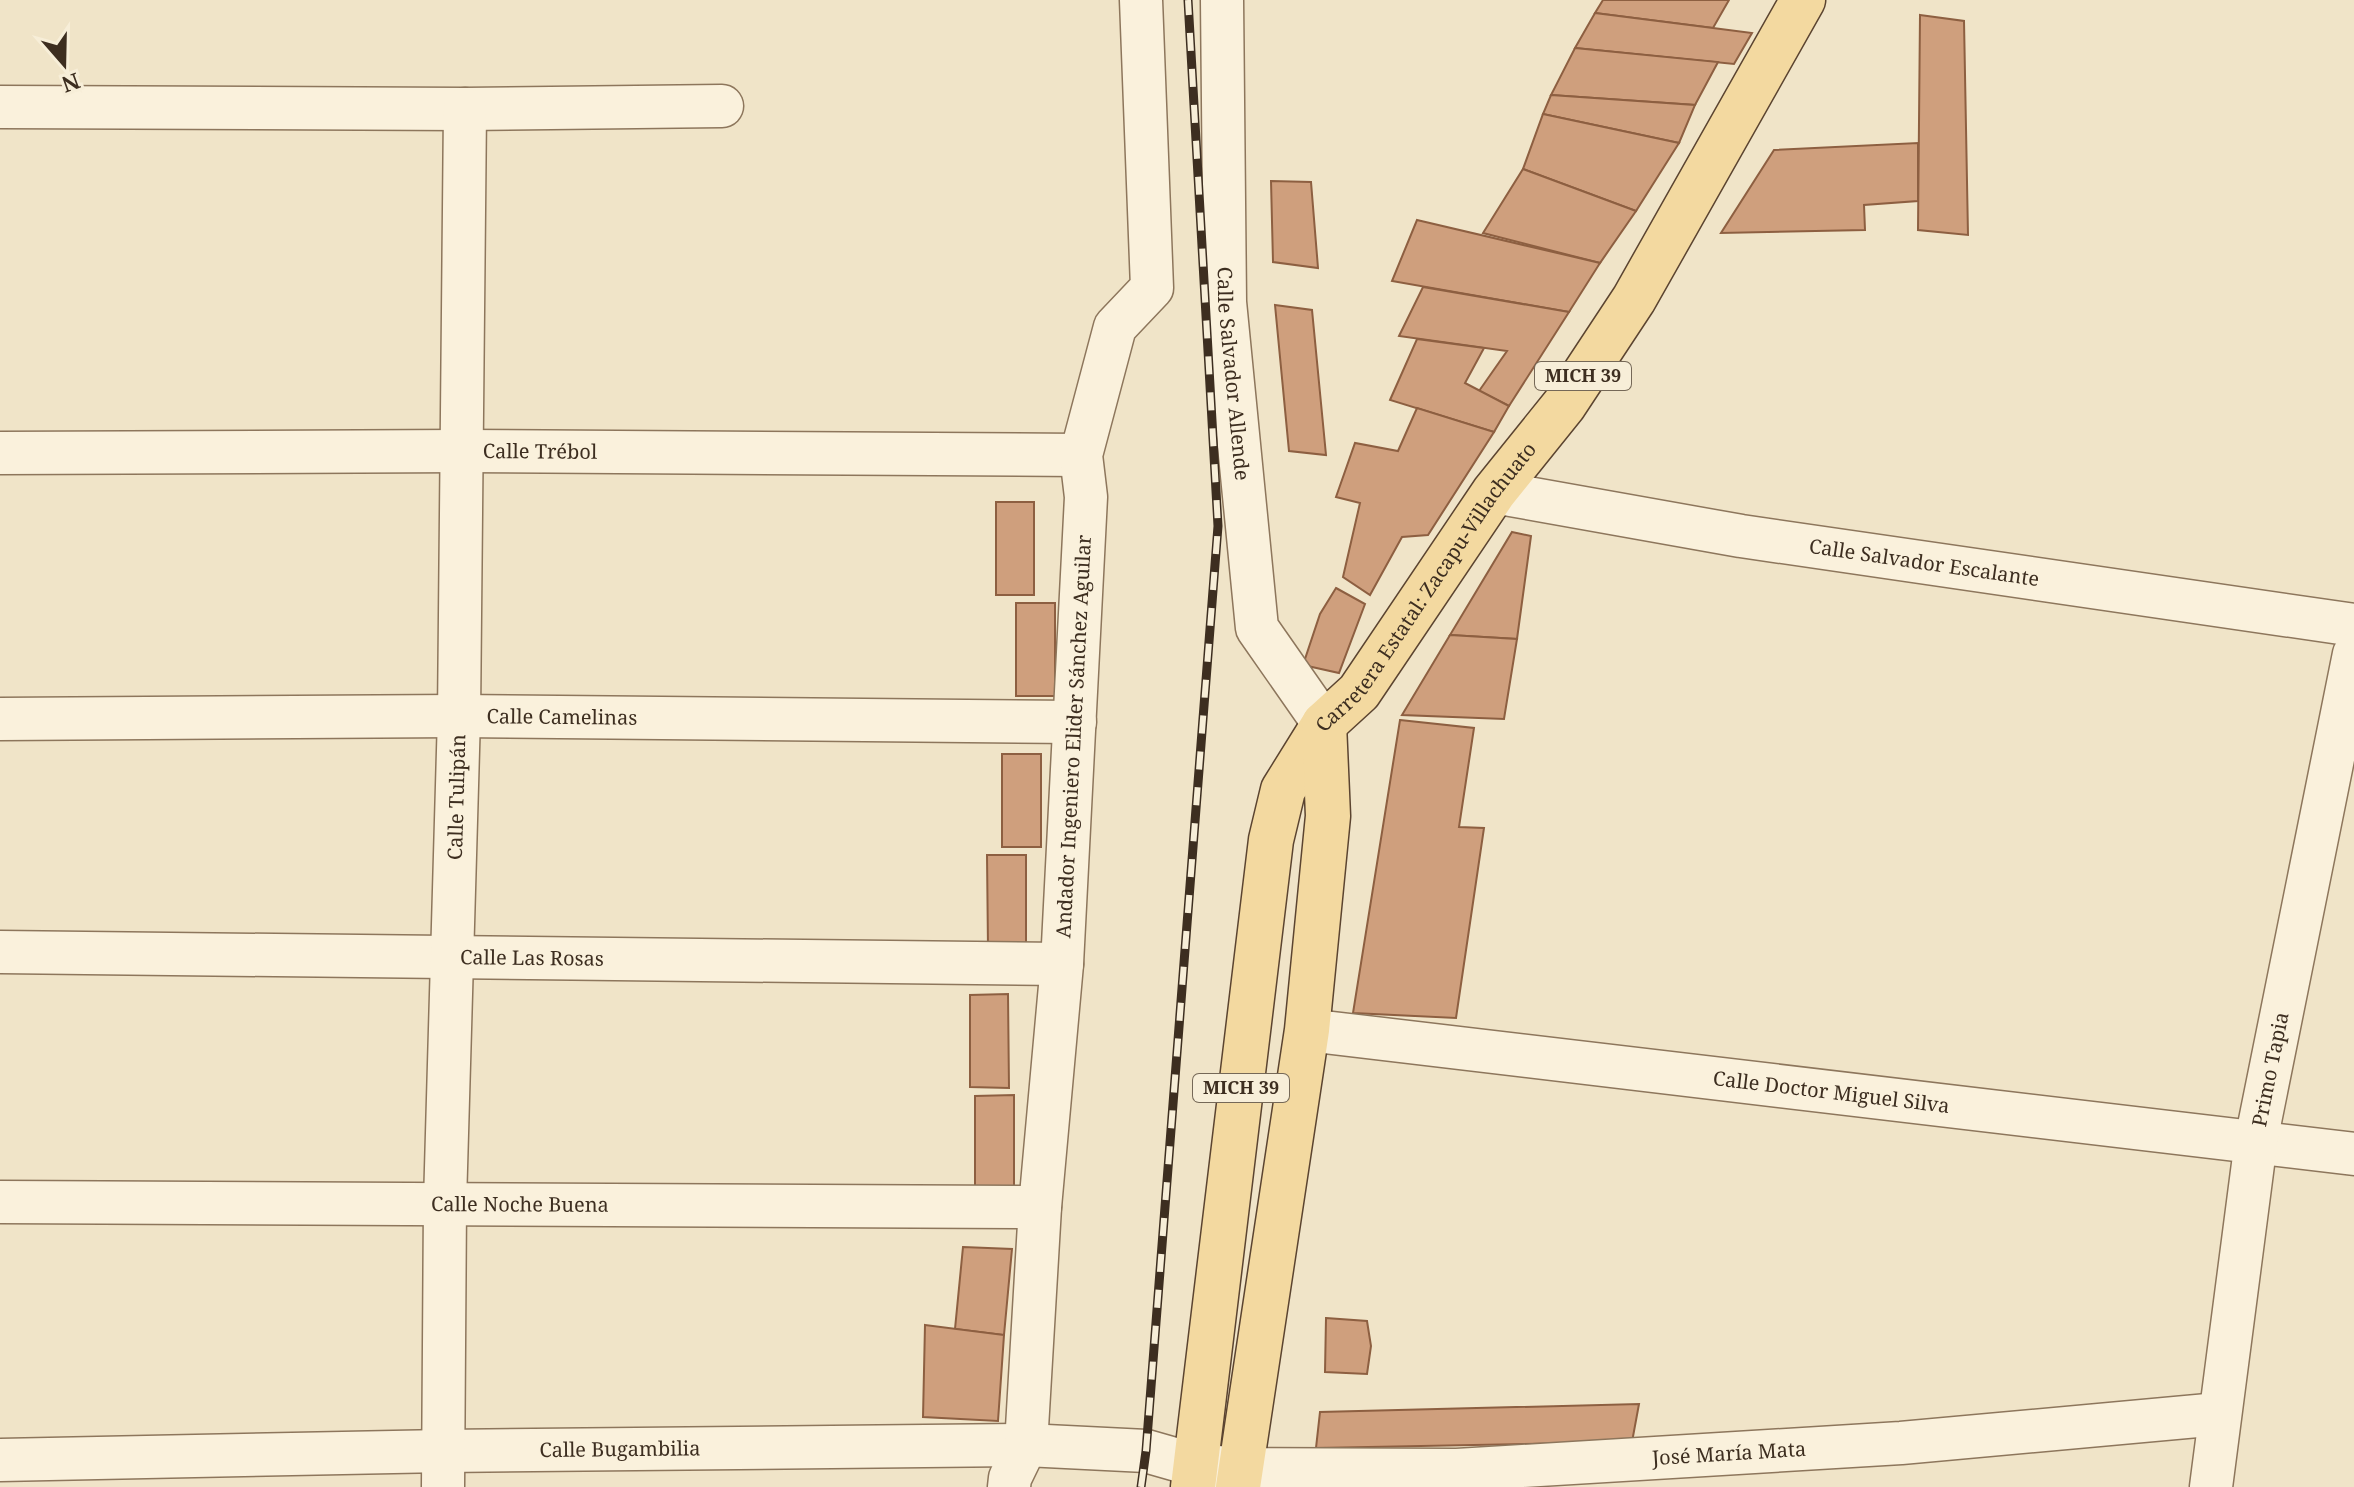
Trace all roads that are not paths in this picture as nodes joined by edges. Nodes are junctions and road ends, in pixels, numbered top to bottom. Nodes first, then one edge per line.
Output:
1 (1141, 0) edge
2 (1222, 0) edge
3 (1803, 0) edge
4 (722, 106) dead end
5 (0, 107) edge
6 (465, 109) junction
7 (463, 451) junction
8 (0, 453) edge
9 (1081, 455) junction
10 (1494, 492) junction
11 (2354, 625) edge
12 (2354, 654) edge
13 (459, 716) junction
14 (0, 719) edge
15 (1075, 722) junction
16 (1324, 724) junction
17 (0, 952) edge
18 (451, 957) junction
19 (1062, 964) junction
20 (1307, 1030) junction
21 (2256, 1141) junction
22 (2354, 1154) edge
23 (0, 1202) edge
24 (445, 1203) junction
25 (1040, 1207) junction
26 (2219, 1414) junction
27 (1026, 1445) junction
28 (0, 1460) edge
29 (443, 1469) edge
30 (1194, 1476) edge
31 (1238, 1478) edge
32 (1009, 1487) edge
33 (2211, 1487) edge

1 - 9 street, Andador Ingeniero Elider Sánchez Aguilar
2 - 16 street, Calle Salvador Allende
3 - 10 main road, Carretera Estatal: Zacapu-Villachuato / MICH 39
4 - 6 street
5 - 6 street
6 - 7 street, Calle Tulipán
7 - 8 street, Calle Trébol
7 - 9 street, Calle Trébol
7 - 13 street, Calle Tulipán
9 - 15 street, Andador Ingeniero Elider Sánchez Aguilar
10 - 11 street, Calle Salvador Escalante
10 - 16 main road, Carretera Estatal: Zacapu-Villachuato / MICH 39
12 - 21 street, Primo Tapia
13 - 14 street, Calle Camelinas
13 - 15 street, Calle Camelinas
13 - 18 street, Calle Tulipán
15 - 19 street, Andador Ingeniero Elider Sánchez Aguilar
16 - 20 main road, Carretera Estatal: Zacapu-Villachuato / MICH 39
16 - 30 main road, MICH 39
17 - 18 street, Calle Las Rosas
18 - 19 street, Calle Las Rosas
18 - 24 street, Calle Tulipán
19 - 25 street, Andador Ingeniero Elider Sánchez Aguilar
20 - 21 street, Calle Doctor Miguel Silva
20 - 31 main road, Carretera Estatal: Zacapu-Villachuato / MICH 39
21 - 22 street, Calle Doctor Miguel Silva
21 - 26 street, Primo Tapia
23 - 24 street, Calle Noche Buena
24 - 25 street, Calle Noche Buena
24 - 29 street, Calle Tulipán
25 - 27 street, Andador Ingeniero Elider Sánchez Aguilar
26 - 31 street, José María Mata
26 - 33 street, Primo Tapia
27 - 29 street, Calle Bugambilia
27 - 30 street, Calle Bugambilia
27 - 32 street, Andador Ingeniero Elider Sánchez Aguilar
28 - 29 street, Calle Bugambilia
30 - 31 street, Calle Bugambilia

